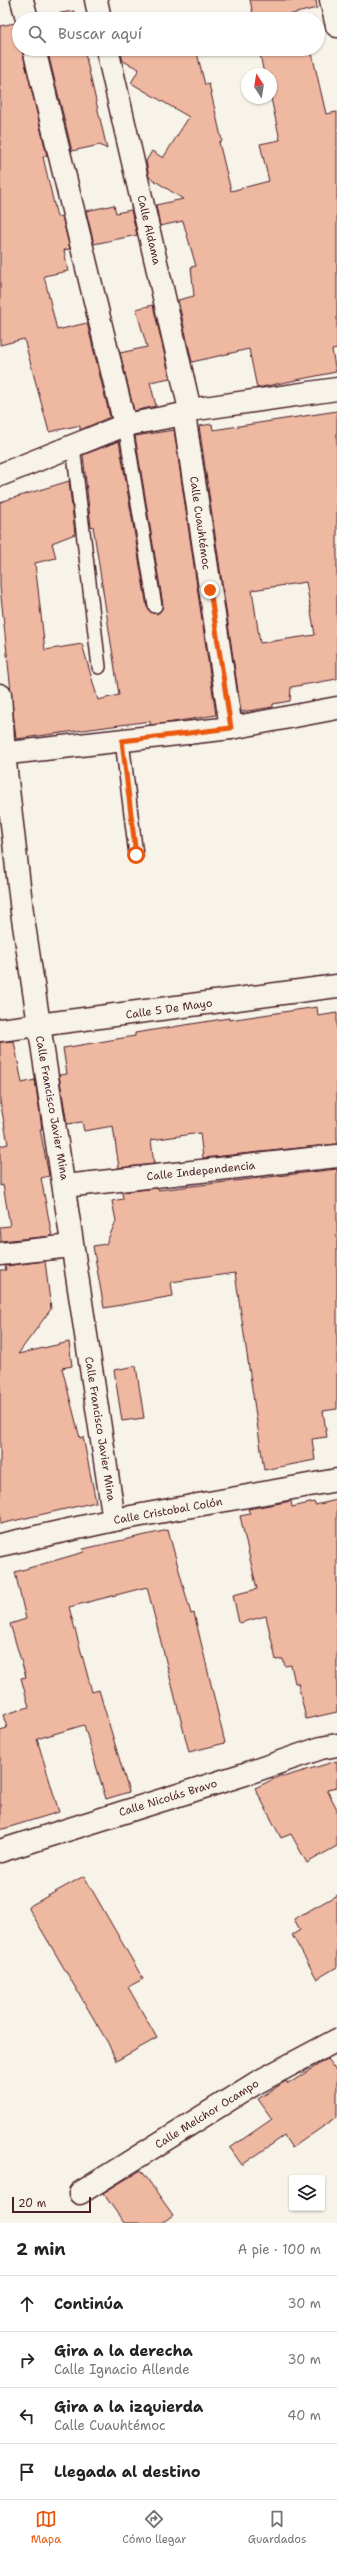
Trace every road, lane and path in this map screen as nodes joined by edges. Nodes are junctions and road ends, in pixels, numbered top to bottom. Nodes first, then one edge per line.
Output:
1 (22, 0) edge
2 (96, 0) edge
3 (331, 0) edge
4 (25, 12) edge
5 (99, 12) edge
6 (337, 26) edge
7 (36, 56) edge
8 (109, 56) edge
9 (337, 389) edge
10 (187, 412) junction
11 (124, 425) junction
12 (73, 446) junction
13 (0, 475) edge
14 (155, 606) dead end
15 (98, 667) dead end
16 (0, 695) edge
17 (337, 708) edge
18 (231, 728) junction
19 (122, 741) junction
20 (2, 754) edge
21 (136, 855) dead end
22 (337, 986) edge
23 (38, 1026) junction
24 (0, 1030) edge
25 (337, 1156) edge
26 (65, 1186) junction
27 (71, 1246) junction
28 (0, 1254) edge
29 (337, 1480) edge
30 (114, 1520) junction
31 (0, 1545) edge
32 (337, 1745) edge
33 (0, 1851) edge
34 (337, 2040) edge
35 (80, 2193) dead end

1 - 4 street
2 - 5 street
3 - 6 street
7 - 11 street
8 - 10 street, Calle Aldama
9 - 10 street
10 - 11 street
10 - 18 street, Calle Cuauhtémoc
11 - 12 street
11 - 14 lane
12 - 13 street
12 - 15 lane
16 - 20 street, Calle Francisco Javier Mina
17 - 18 street
18 - 19 street
19 - 20 street
19 - 21 lane
20 - 23 street, Calle Francisco Javier Mina
22 - 23 street, Calle 5 De Mayo
23 - 24 street, Calle 5 De Mayo
23 - 26 street, Calle Francisco Javier Mina
25 - 26 street, Calle Independencia
26 - 27 street, Calle Francisco Javier Mina
27 - 28 street
27 - 30 street, Calle Francisco Javier Mina
29 - 30 street, Calle Cristobal Colón
30 - 31 street, Calle Cristobal Colón
32 - 33 street, Calle Nicolás Bravo
34 - 35 street, Calle Melchor Ocampo

